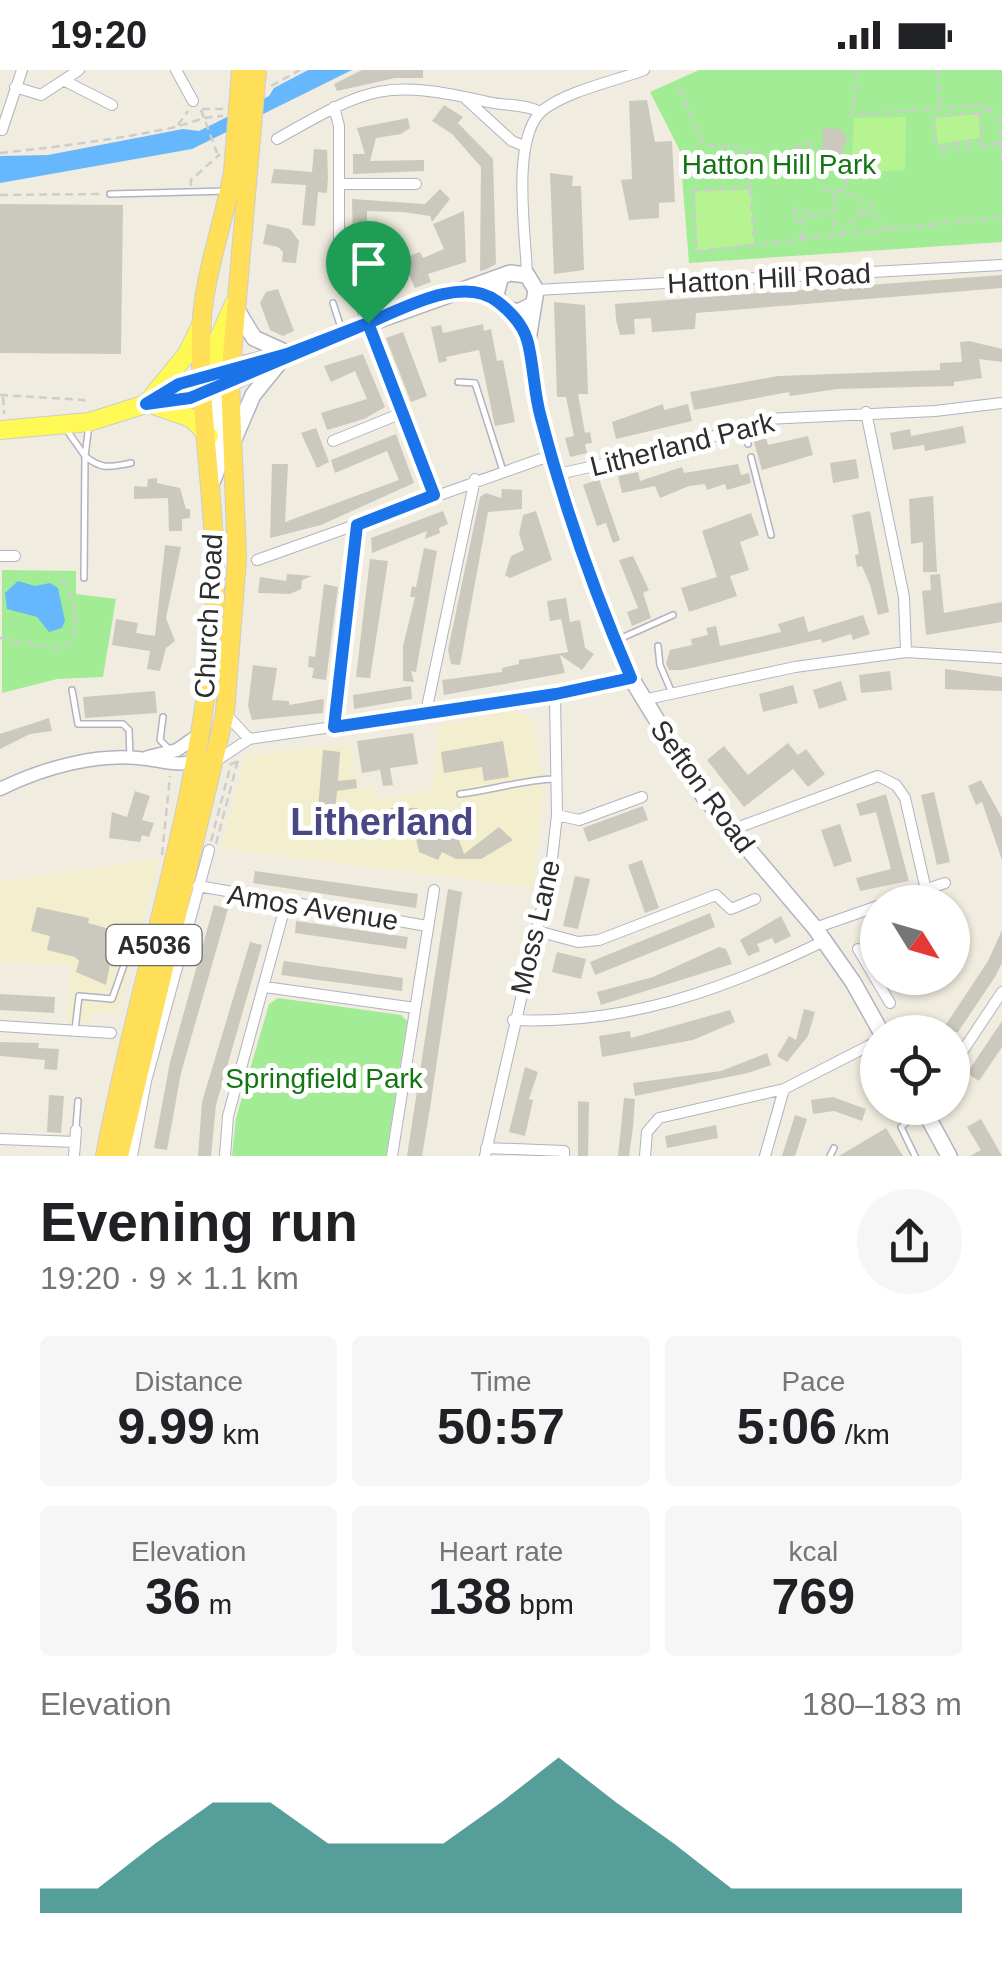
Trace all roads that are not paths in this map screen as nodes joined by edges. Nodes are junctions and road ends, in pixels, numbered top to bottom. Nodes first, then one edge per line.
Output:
1 (22, 70) edge
2 (79, 70) edge
3 (176, 70) edge
4 (241, 70) edge
5 (257, 70) edge
6 (640, 71) edge
7 (64, 82) junction
8 (16, 87) junction
9 (460, 96) junction
10 (109, 100) dead end
11 (196, 106) road end
12 (334, 107) junction
13 (541, 112) junction
14 (2, 130) edge
15 (277, 138) dead end
16 (524, 146) junction
17 (237, 178) junction
18 (339, 184) junction
19 (416, 184) dead end
20 (110, 194) road end
21 (1002, 265) edge
22 (676, 270) dead end
23 (617, 273) dead end
24 (527, 275) junction
25 (500, 279) junction
26 (677, 284) junction
27 (618, 286) junction
28 (462, 292) junction
29 (534, 298) junction
30 (497, 300) junction
31 (334, 302) dead end
32 (234, 304) junction
33 (512, 312) junction
34 (202, 323) junction
35 (368, 323) junction
36 (342, 332) junction
37 (528, 340) junction
38 (287, 354) junction
39 (217, 380) junction
40 (458, 382) dead end
41 (1002, 403) edge
42 (146, 404) junction
43 (866, 412) junction
44 (402, 413) junction
45 (89, 422) junction
46 (64, 426) junction
47 (743, 426) junction
48 (2, 430) edge
49 (209, 436) junction
50 (235, 437) junction
51 (333, 442) dead end
52 (748, 444) dead end
53 (552, 455) junction
54 (85, 456) junction
55 (751, 457) dead end
56 (131, 463) dead end
57 (504, 474) junction
58 (558, 474) junction
59 (475, 479) junction
60 (213, 480) junction
61 (434, 495) junction
62 (357, 525) junction
63 (771, 535) dead end
64 (0, 556) edge
65 (16, 556) dead end
66 (257, 560) dead end
67 (84, 578) dead end
68 (673, 615) dead end
69 (614, 640) junction
70 (658, 646) dead end
71 (906, 652) junction
72 (1002, 658) edge
73 (631, 678) junction
74 (72, 690) dead end
75 (672, 693) junction
76 (556, 694) junction
77 (642, 700) junction
78 (426, 712) junction
79 (225, 713) junction
80 (163, 718) dead end
81 (334, 727) junction
82 (200, 734) junction
83 (221, 736) junction
84 (244, 742) junction
85 (130, 760) junction
86 (216, 761) junction
87 (195, 762) junction
88 (172, 763) junction
89 (557, 779) junction
90 (0, 789) edge
91 (460, 794) dead end
92 (642, 797) dead end
93 (558, 815) junction
94 (731, 830) junction
95 (209, 850) dead end
96 (945, 883) dead end
97 (925, 885) edge
98 (940, 885) edge
99 (198, 886) junction
100 (434, 890) dead end
101 (755, 899) dead end
102 (286, 903) junction
103 (860, 915) edge
104 (428, 926) junction
105 (537, 930) junction
106 (136, 931) dead end
107 (820, 935) junction
108 (858, 950) dead end
109 (860, 953) edge
110 (860, 978) edge
111 (853, 982) junction
112 (265, 986) junction
113 (1002, 992) edge
114 (885, 995) edge
115 (890, 1003) dead end
116 (415, 1008) junction
117 (871, 1015) edge
118 (513, 1020) junction
119 (0, 1026) edge
120 (74, 1030) junction
121 (111, 1033) dead end
122 (970, 1040) edge
123 (860, 1050) edge
124 (784, 1088) junction
125 (78, 1100) dead end
126 (903, 1125) edge
127 (932, 1125) edge
128 (75, 1136) junction
129 (0, 1140) edge
130 (834, 1148) dead end
131 (485, 1152) edge
132 (74, 1156) edge
133 (105, 1156) edge
134 (120, 1156) edge
135 (132, 1156) edge
136 (225, 1156) edge
137 (392, 1156) edge
138 (564, 1156) edge
139 (644, 1156) edge
140 (765, 1156) edge
141 (830, 1156) edge
142 (915, 1156) edge
143 (949, 1156) edge

1 - 8 street
2 - 7 street
3 - 11 street
4 - 17 highway, Church Road / A5036, bridge
5 - 17 highway, Church Road / A5036, bridge
6 - 13 street
7 - 8 street
7 - 10 street
8 - 14 street
9 - 12 street
9 - 13 street
9 - 16 street
12 - 15 street
12 - 18 street
13 - 16 street
16 - 24 street
17 - 20 lane
17 - 32 highway, Church Road / A5036
17 - 34 highway, Church Road / A5036
18 - 19 street
18 - 35 street
21 - 26 street, Hatton Hill Road
22 - 26 lane
23 - 27 lane
24 - 25 main road
24 - 29 main road
25 - 28 main road
25 - 30 main road
26 - 27 street, Hatton Hill Road
27 - 29 street, Hatton Hill Road
28 - 30 main road
28 - 35 main road
29 - 33 main road
29 - 37 main road
30 - 33 main road
31 - 36 lane
32 - 38 main road
32 - 39 highway, Church Road / A5036
33 - 37 main road
34 - 39 highway, Church Road / A5036
34 - 42 main road
35 - 36 main road
35 - 44 street
36 - 38 main road
37 - 53 main road, Sefton Road
38 - 39 main road
38 - 50 main road
39 - 42 main road
39 - 49 highway, Church Road / A5036
39 - 50 highway, Church Road / A5036
39 - 60 main road
40 - 57 lane
41 - 43 street, Litherland Park
42 - 45 main road
42 - 49 main road
43 - 47 street, Litherland Park
43 - 71 street
44 - 51 street
44 - 61 street
45 - 46 main road
45 - 54 lane
46 - 48 main road
46 - 54 lane
47 - 52 lane
47 - 58 street, Litherland Park
49 - 60 highway, Church Road / A5036
50 - 79 highway, Church Road / A5036
53 - 57 street
53 - 58 main road, Sefton Road
54 - 56 lane
54 - 67 lane
55 - 63 lane
57 - 59 street
58 - 69 main road, Sefton Road
59 - 61 street
59 - 78 street
60 - 82 highway, Church Road / A5036
61 - 62 street
62 - 66 street
62 - 81 street
64 - 65 street
68 - 69 lane
69 - 73 main road, Sefton Road
70 - 75 lane
71 - 72 street
71 - 75 street
73 - 76 street
73 - 77 main road, Sefton Road
74 - 85 lane
75 - 77 street
76 - 78 street
76 - 89 street, Moss Lane
77 - 94 main road, Sefton Road
78 - 81 street
79 - 83 highway, Church Road / A5036
79 - 84 street
80 - 88 lane
81 - 84 street
82 - 87 highway, Church Road / A5036
82 - 88 street
83 - 86 highway, Church Road / A5036
83 - 87 street
84 - 86 street
85 - 88 street
85 - 90 street
86 - 134 highway, Church Road / A5036
87 - 88 street
87 - 133 highway, Church Road / A5036
89 - 91 lane
89 - 93 street, Moss Lane
92 - 93 street
93 - 105 street, Moss Lane
94 - 97 street
94 - 107 main road, Sefton Road
95 - 99 street
96 - 98 street
99 - 102 street, Amos Avenue
99 - 135 street
100 - 104 street
101 - 105 street
102 - 104 street, Amos Avenue
102 - 112 street
103 - 107 street
104 - 116 street
105 - 118 street, Moss Lane
106 - 120 lane
107 - 111 main road, Sefton Road
107 - 118 street
108 - 109 street
110 - 111 street
111 - 117 main road, Sefton Road
112 - 116 street
112 - 136 street
113 - 122 street
114 - 115 street
116 - 137 street
118 - 131 street, Moss Lane
119 - 120 street
120 - 121 street
123 - 124 street
124 - 139 street
124 - 140 street
125 - 128 lane
126 - 142 lane
127 - 143 main road
128 - 129 street
128 - 132 street
130 - 141 lane
131 - 138 street

